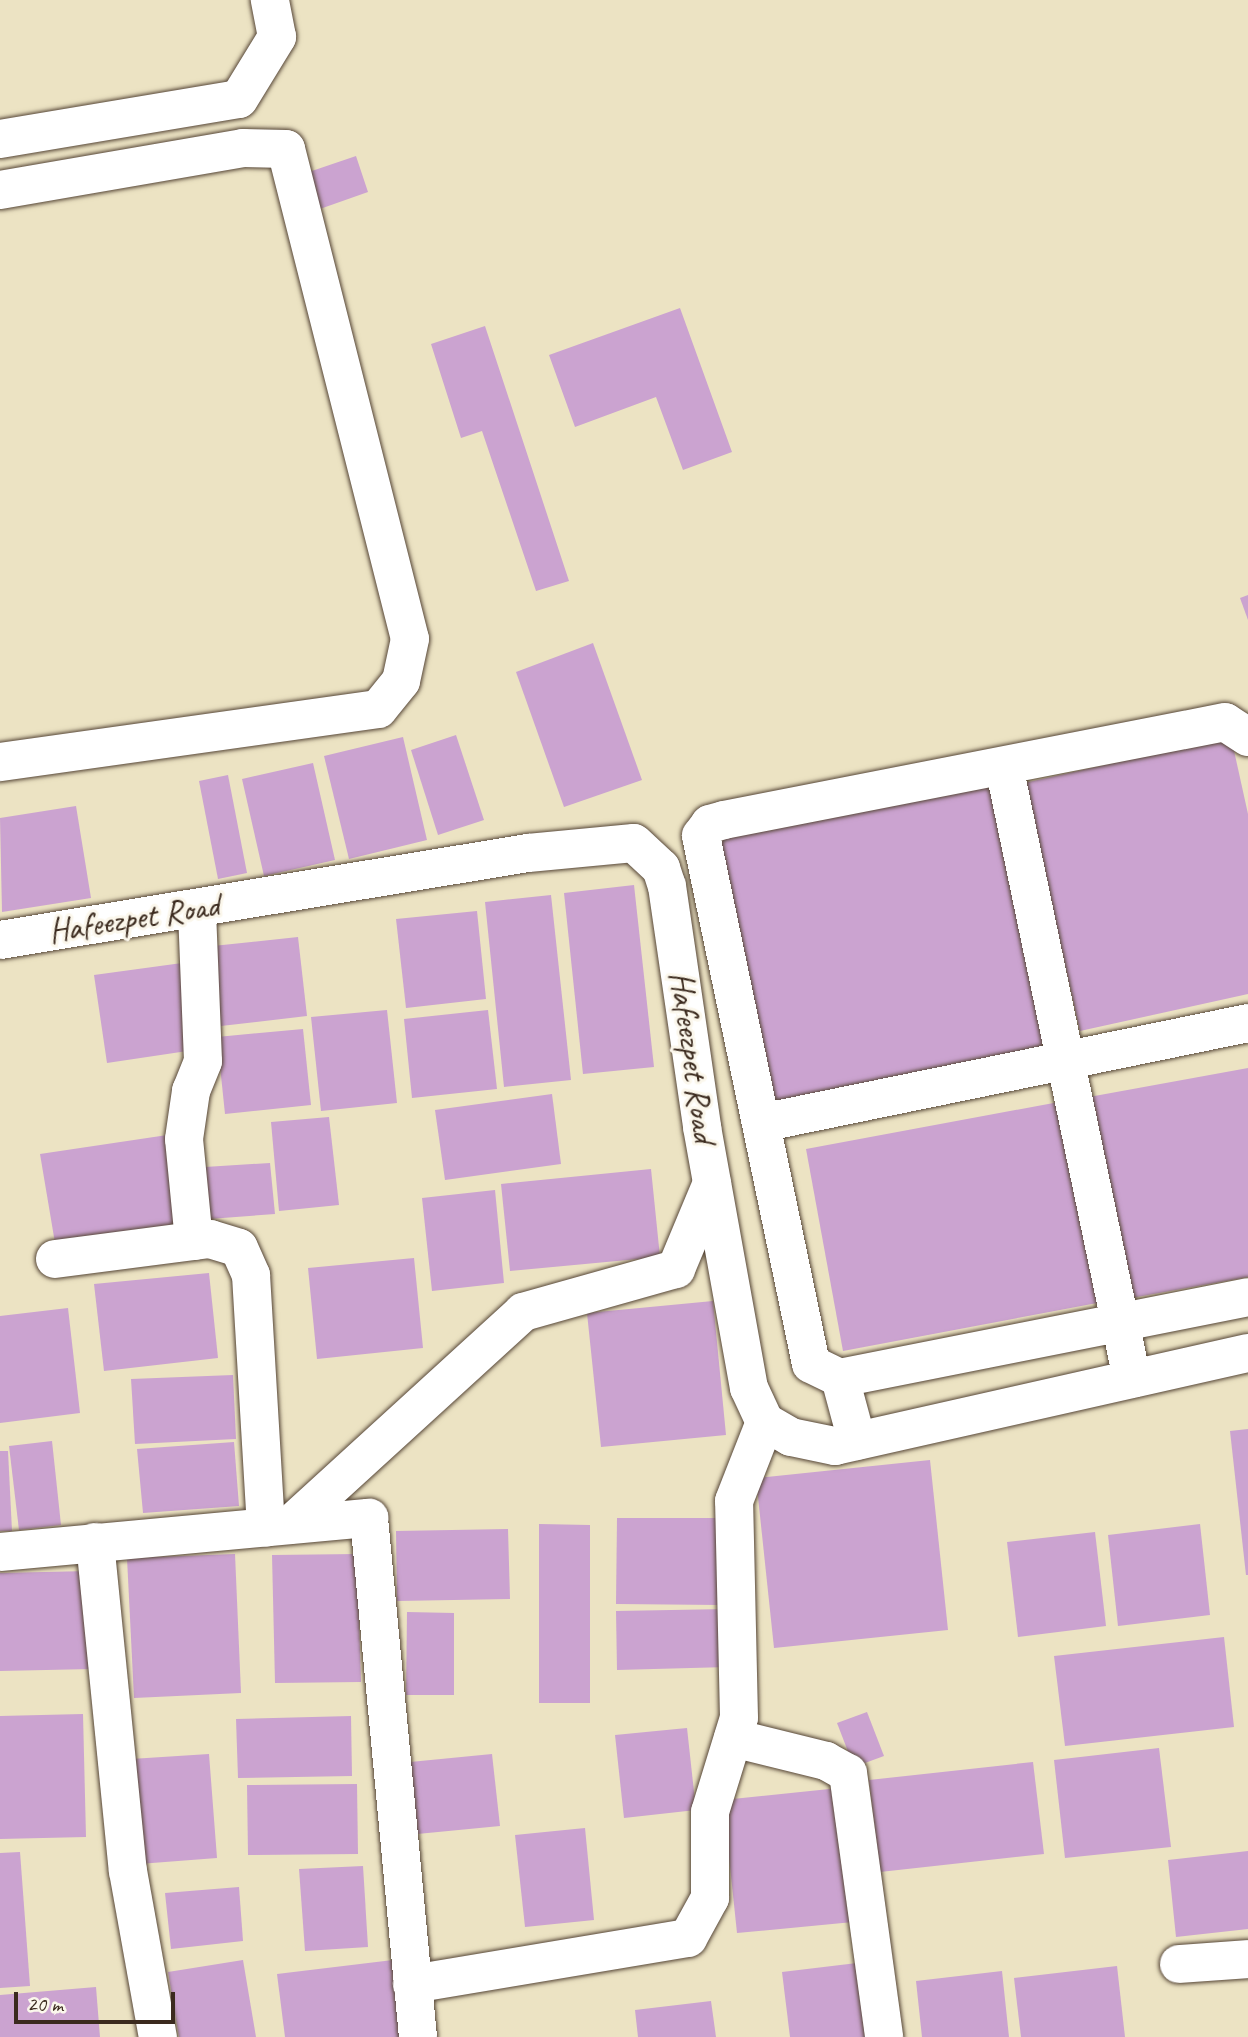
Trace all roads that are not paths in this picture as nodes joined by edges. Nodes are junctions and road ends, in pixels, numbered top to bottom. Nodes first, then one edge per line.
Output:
1 (270, 0) edge
2 (0, 139) edge
3 (0, 190) edge
4 (1248, 737) edge
5 (0, 762) edge
6 (1004, 766) junction
7 (197, 909) junction
8 (0, 940) edge
9 (1248, 1023) edge
10 (1069, 1059) junction
11 (761, 1124) junction
12 (712, 1183) junction
13 (194, 1241) junction
14 (54, 1259) dead end
15 (1248, 1297) edge
16 (1122, 1324) junction
17 (1248, 1353) edge
18 (839, 1378) junction
19 (1132, 1379) junction
20 (765, 1422) junction
21 (857, 1441) junction
22 (278, 1527) junction
23 (95, 1542) junction
24 (0, 1552) edge
25 (733, 1738) junction
26 (1248, 1959) edge
27 (1179, 1964) dead end
28 (412, 1984) junction
29 (158, 2037) edge
30 (418, 2037) edge
31 (884, 2037) edge

1 - 2 street
3 - 5 street
4 - 6 street
6 - 10 street
6 - 11 street
7 - 8 street, Hafeezpet Road
7 - 12 street, Hafeezpet Road
7 - 13 street
9 - 10 street
10 - 11 street
10 - 16 street
11 - 18 street
12 - 20 street, Hafeezpet Road
12 - 22 street
13 - 14 street
13 - 22 street
15 - 16 street
16 - 18 street
16 - 19 street
17 - 19 street
18 - 21 street
19 - 21 street
20 - 21 street
20 - 25 street
22 - 23 street
22 - 28 street
23 - 24 street
23 - 29 street
25 - 28 street
25 - 31 street
26 - 27 street
28 - 30 street

